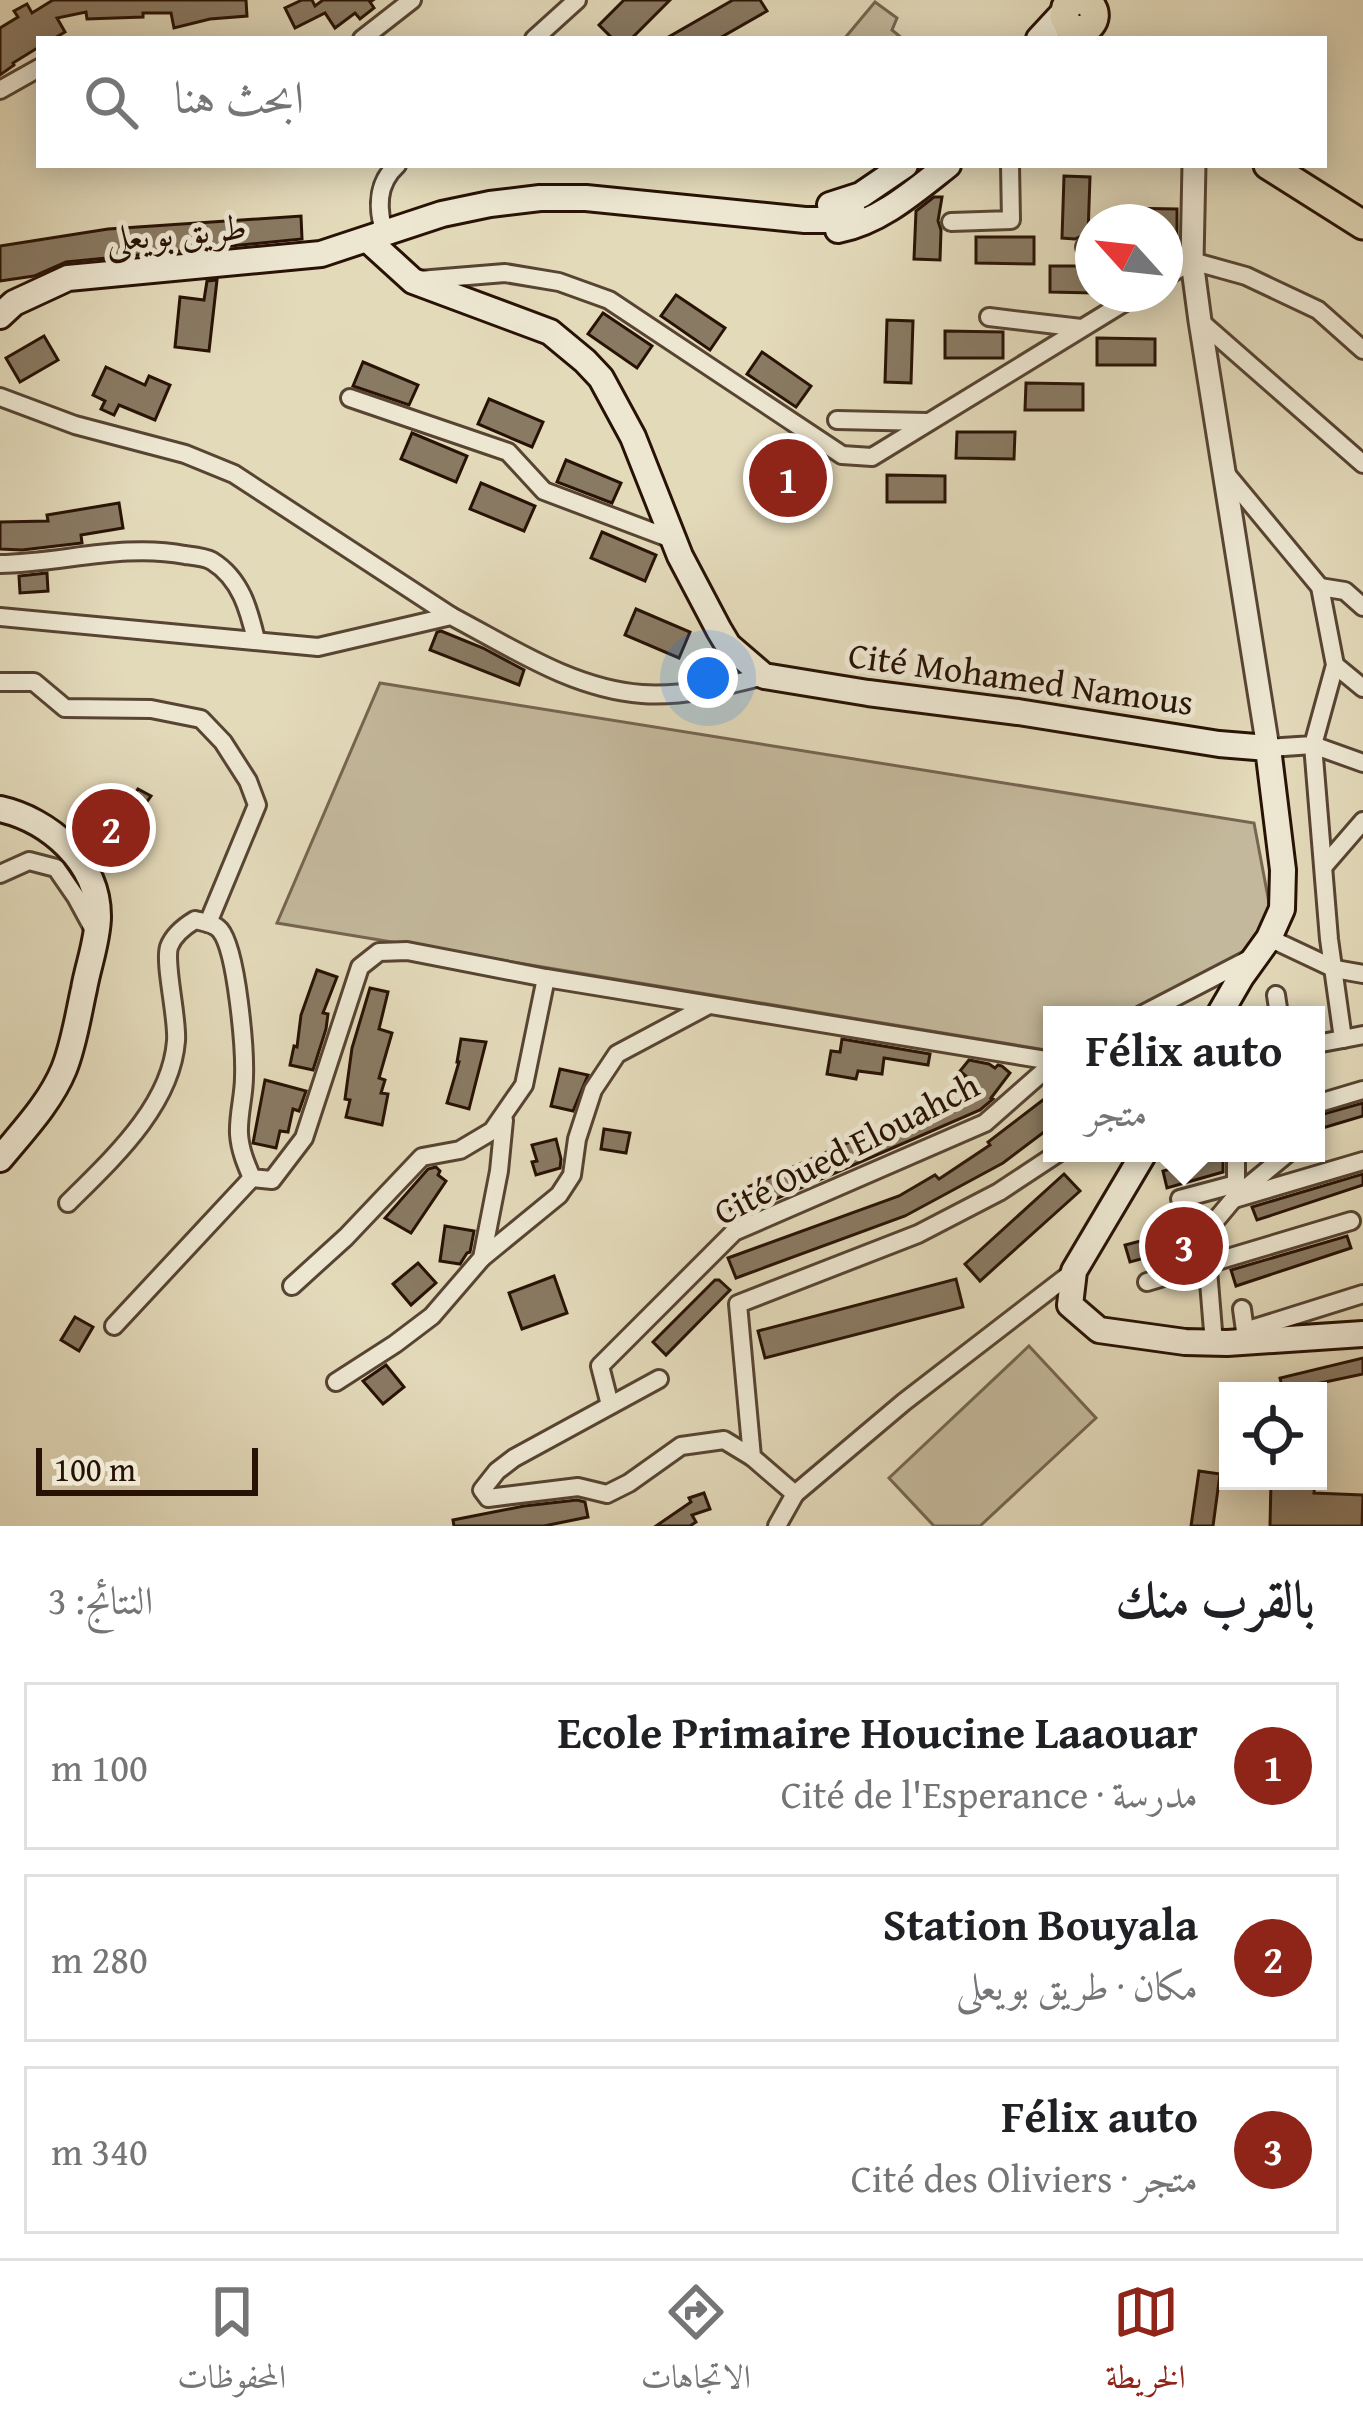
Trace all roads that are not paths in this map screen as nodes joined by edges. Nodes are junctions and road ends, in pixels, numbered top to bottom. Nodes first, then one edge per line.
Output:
1 (412, 0) edge
2 (577, 0) edge
3 (1083, 18) edge
4 (366, 36) edge
5 (538, 36) edge
6 (1045, 36) edge
7 (36, 70) edge
8 (0, 90) edge
9 (394, 168) edge
10 (898, 168) edge
11 (944, 168) edge
12 (1010, 168) edge
13 (1194, 168) edge
14 (1273, 168) edge
15 (853, 212) tunnel mouth
16 (787, 219) junction
17 (951, 222) dead end
18 (1363, 225) edge
19 (377, 238) junction
20 (1183, 260) edge
21 (1192, 261) junction
22 (1183, 267) edge
23 (413, 281) junction
24 (1108, 312) edge
25 (0, 316) edge
26 (989, 317) dead end
27 (1200, 321) junction
28 (1082, 328) junction
29 (1363, 350) edge
30 (0, 397) edge
31 (350, 398) dead end
32 (836, 420) dead end
33 (928, 422) junction
34 (1363, 464) edge
35 (1224, 471) junction
36 (674, 540) junction
37 (0, 564) edge
38 (1320, 586) junction
39 (1363, 607) edge
40 (451, 616) junction
41 (0, 617) edge
42 (256, 640) junction
43 (1335, 665) junction
44 (764, 676) junction
45 (0, 682) edge
46 (1363, 688) edge
47 (1313, 745) junction
48 (1268, 748) junction
49 (1363, 764) edge
50 (0, 809) edge
51 (1363, 821) edge
52 (1324, 866) junction
53 (0, 874) edge
54 (208, 923) junction
55 (95, 932) junction
56 (1262, 947) junction
57 (1335, 969) junction
58 (1363, 974) edge
59 (546, 978) junction
60 (1276, 995) dead end
61 (710, 1004) junction
62 (1157, 1006) edge
63 (1226, 1006) edge
64 (1278, 1006) edge
65 (1363, 1035) edge
66 (1343, 1039) junction
67 (1325, 1042) edge
68 (1043, 1061) edge
69 (1043, 1071) edge
70 (1363, 1090) edge
71 (1325, 1101) edge
72 (504, 1113) junction
73 (0, 1159) edge
74 (1363, 1161) edge
75 (1044, 1162) edge
76 (1139, 1162) edge
77 (1236, 1162) edge
78 (1276, 1162) edge
79 (252, 1178) junction
80 (1235, 1193) junction
81 (1180, 1199) dead end
82 (68, 1203) dead end
83 (1352, 1221) dead end
84 (482, 1258) junction
85 (1207, 1266) junction
86 (1074, 1271) junction
87 (1147, 1282) dead end
88 (292, 1286) dead end
89 (1363, 1294) edge
90 (1242, 1309) dead end
91 (114, 1326) dead end
92 (1363, 1334) edge
93 (1243, 1336) junction
94 (1214, 1343) junction
95 (659, 1379) dead end
96 (336, 1382) dead end
97 (610, 1406) junction
98 (752, 1457) junction
99 (795, 1494) junction
100 (777, 1526) edge

1 - 4 street
2 - 5 street
3 - 6 main road
7 - 8 street
9 - 19 street
10 - 16 main road
11 - 16 main road
12 - 17 street
13 - 21 street
14 - 18 main road
15 - 16 main road
16 - 19 main road, طريق بويعلى
19 - 23 main road
19 - 25 main road, طريق بويعلى
20 - 21 street
21 - 22 street
21 - 27 street
21 - 29 street
23 - 33 street
23 - 36 main road
24 - 28 street
26 - 28 street
27 - 34 street
27 - 35 street
28 - 33 street
30 - 40 street
31 - 36 street
32 - 33 street
35 - 38 street
35 - 48 street
36 - 44 main road
37 - 42 street
38 - 39 street
38 - 43 street
40 - 42 street
40 - 44 street
41 - 42 street
43 - 46 street
43 - 47 street
44 - 48 main road, Cité Mohamed Namous
45 - 54 street
47 - 48 street, Cité Mohamed Namous
47 - 49 street, Cité Mohamed Namous
47 - 52 street
48 - 56 main road
50 - 55 main road
51 - 52 street
52 - 57 street
53 - 55 street
54 - 79 street
54 - 82 street
55 - 73 main road
56 - 57 street
56 - 62 street
56 - 63 main road
57 - 58 street
57 - 66 street
59 - 61 street, Cité Oued Elouahch
59 - 72 street
59 - 79 street, Cité Oued Elouahch
60 - 64 street
61 - 68 street, Cité Oued Elouahch
61 - 84 street
65 - 66 street
66 - 67 street
69 - 97 street, Cité Oued Elouahch
70 - 71 street
72 - 84 street
72 - 88 street
74 - 80 street
75 - 98 street
76 - 86 main road
77 - 80 street
78 - 80 street
79 - 91 street
80 - 81 street
80 - 85 street
83 - 85 street
84 - 96 street
85 - 87 street
85 - 94 street
86 - 94 main road
86 - 99 street
89 - 93 street
90 - 93 street
92 - 93 main road
93 - 94 main road
95 - 97 street
97 - 98 street
98 - 99 street
99 - 100 street

